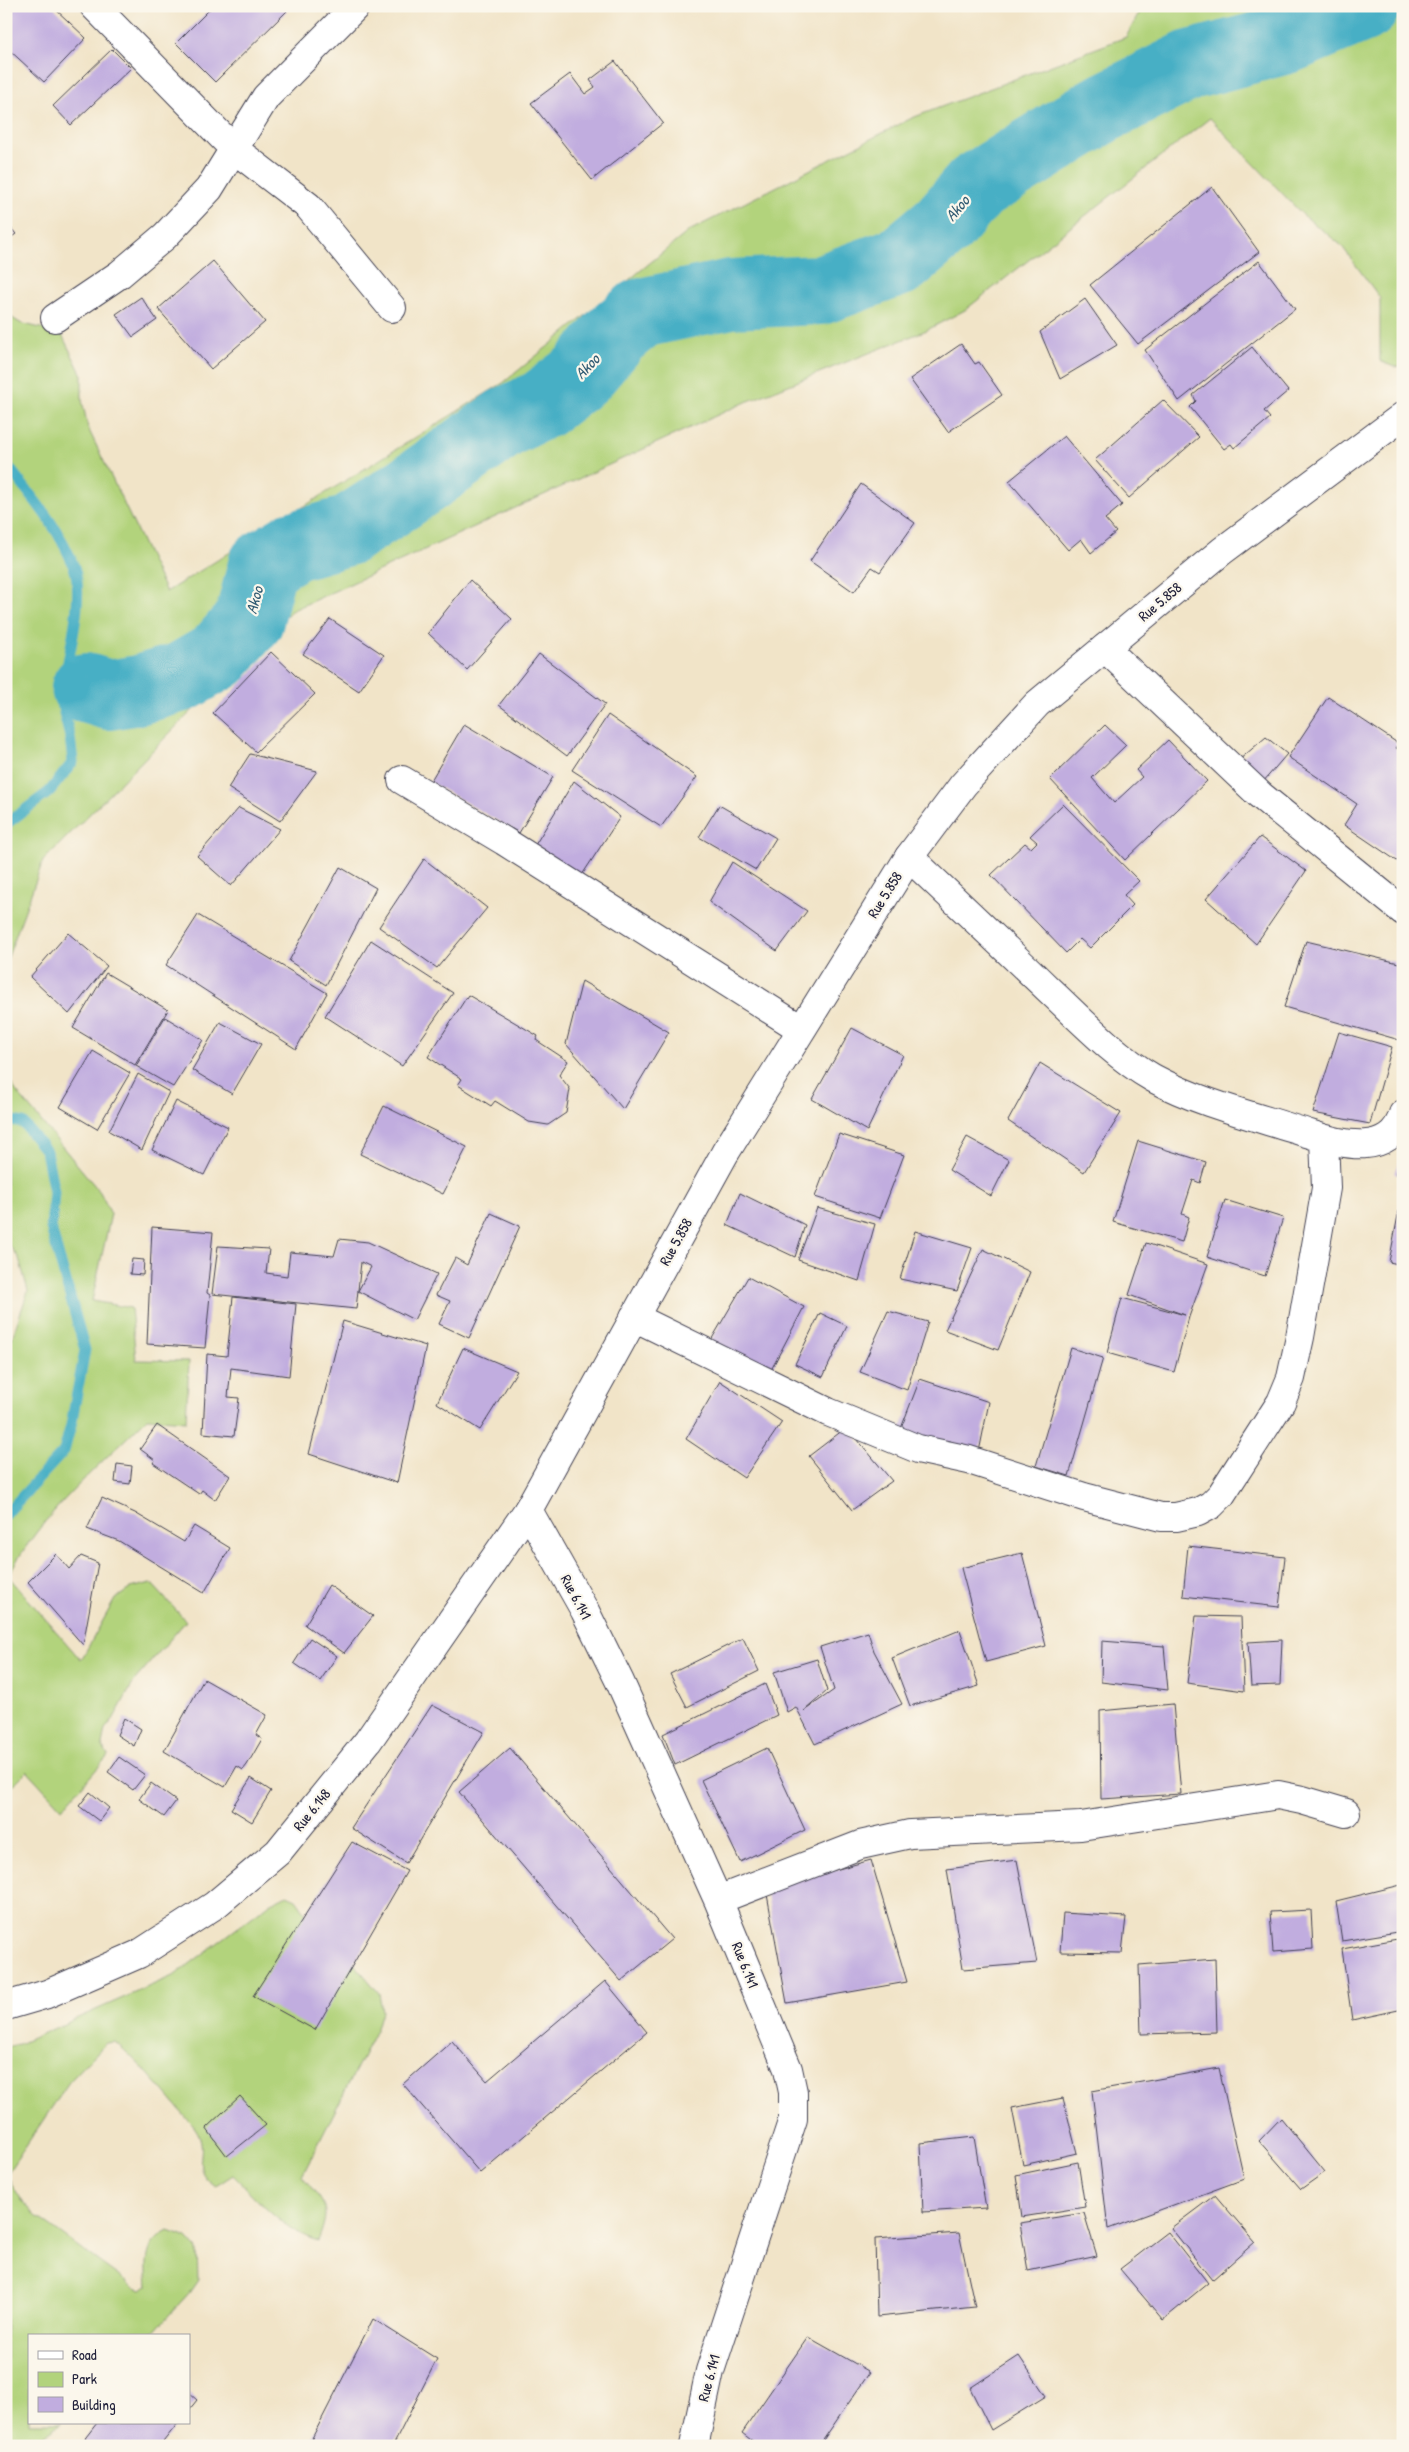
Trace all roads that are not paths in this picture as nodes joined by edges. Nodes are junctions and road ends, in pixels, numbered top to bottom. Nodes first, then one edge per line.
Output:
1 (94, 6) edge
2 (356, 6) edge
3 (234, 148) junction
4 (392, 308) dead end
5 (55, 318) dead end
6 (1403, 416) edge
7 (1104, 648) junction
8 (402, 780) dead end
9 (909, 857) junction
10 (1403, 912) edge
11 (801, 1029) junction
12 (1403, 1114) edge
13 (1324, 1139) junction
14 (634, 1317) junction
15 (528, 1510) junction
16 (1346, 1814) dead end
17 (718, 1900) junction
18 (6, 2006) edge
19 (694, 2446) edge

1 - 3 street
2 - 3 street
3 - 4 street
3 - 5 street
6 - 7 street, Rue 5.858
7 - 9 street, Rue 5.858
7 - 10 street
8 - 11 street
9 - 11 street, Rue 5.858
9 - 13 street
11 - 14 street, Rue 5.858
12 - 13 street
13 - 14 street
14 - 15 street, Rue 5.858
15 - 17 street, Rue 6.141
15 - 18 street, Rue 6.148
16 - 17 street
17 - 19 street, Rue 6.141

